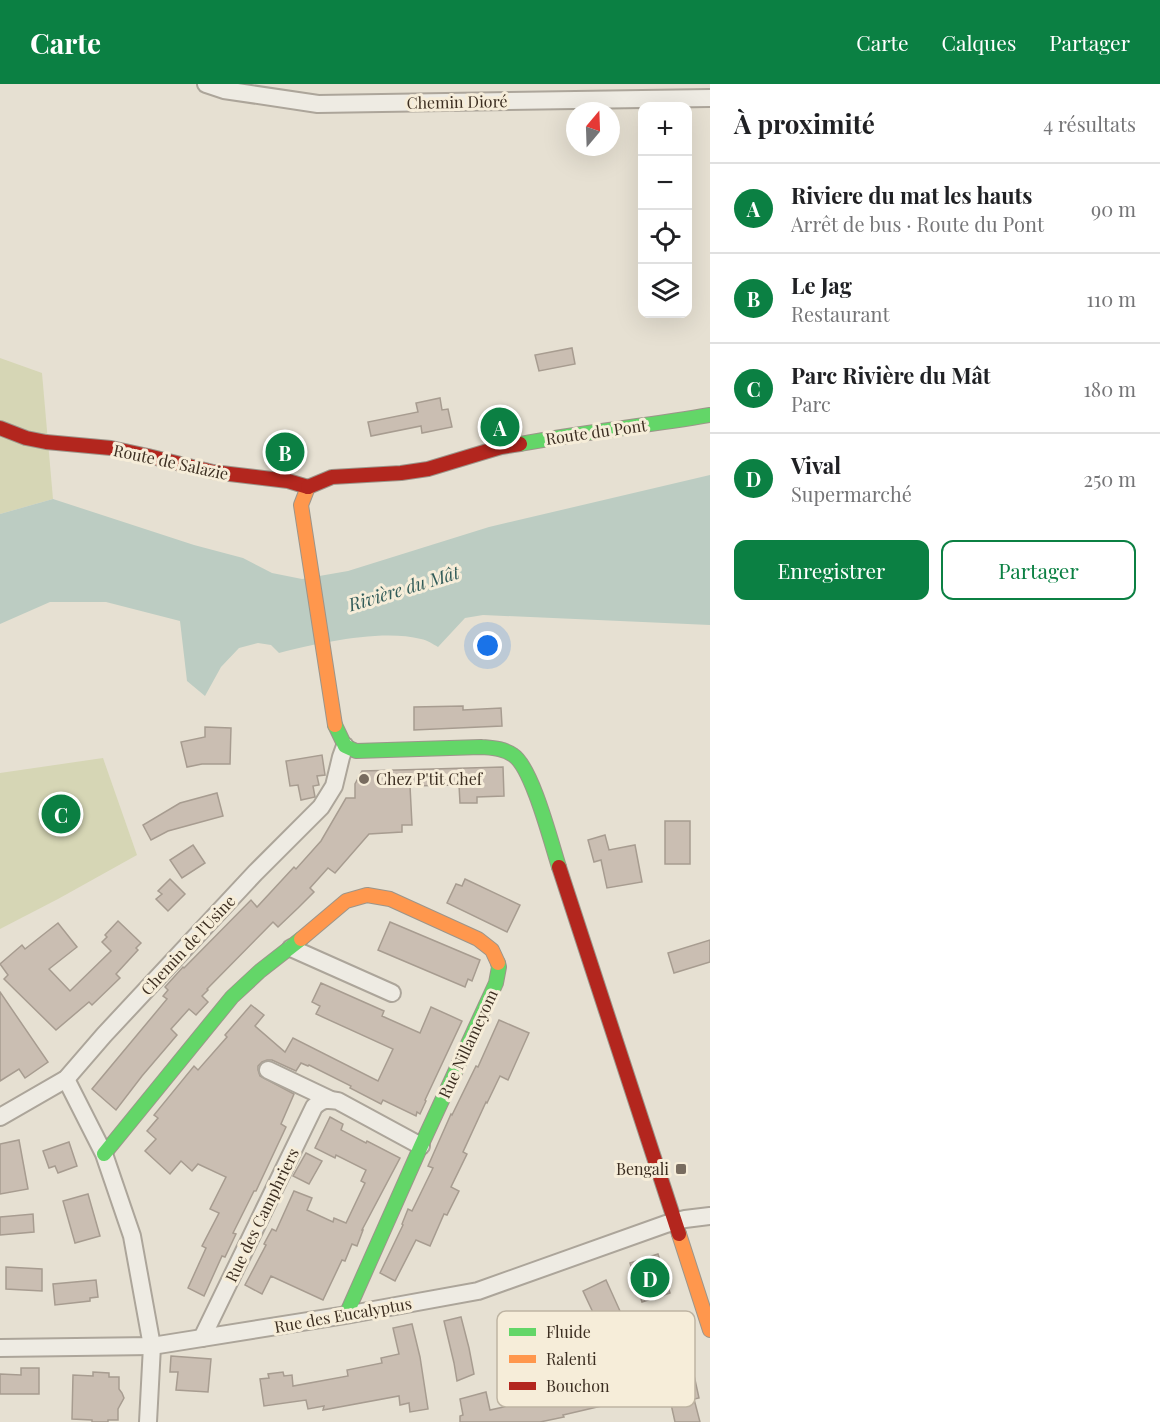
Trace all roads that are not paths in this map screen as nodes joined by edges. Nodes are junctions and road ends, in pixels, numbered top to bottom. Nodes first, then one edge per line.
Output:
1 (206, 84) edge
2 (710, 98) edge
3 (710, 415) edge
4 (0, 428) edge
5 (308, 488) junction
6 (345, 746) junction
7 (291, 948) junction
8 (392, 993) dead end
9 (268, 1070) dead end
10 (66, 1079) junction
11 (328, 1099) junction
12 (0, 1118) edge
13 (421, 1146) junction
14 (104, 1154) junction
15 (710, 1216) edge
16 (675, 1222) junction
17 (346, 1315) junction
18 (710, 1330) edge
19 (202, 1338) junction
20 (152, 1346) junction
21 (0, 1348) edge
22 (148, 1422) edge

1 - 2 street, Chemin Dioré
3 - 5 main road, Route du Pont
4 - 5 main road, Route de Salazie
5 - 6 main road
6 - 10 street, Chemin de l'Usine
6 - 16 main road
7 - 8 street
7 - 13 main road, Rue Nillameyom
7 - 14 main road, Rue Nillameyom
9 - 11 street
10 - 12 street, Chemin de l'Usine
10 - 14 street
11 - 13 street
11 - 19 street, Rue des Camphriers
13 - 17 main road, Rue Nillameyom
14 - 20 street
15 - 16 street, Rue des Eucalyptus
16 - 17 street, Rue des Eucalyptus
16 - 18 main road
17 - 19 street, Rue des Eucalyptus
19 - 20 street, Rue des Eucalyptus
20 - 21 street, Rue des Eucalyptus
20 - 22 street

